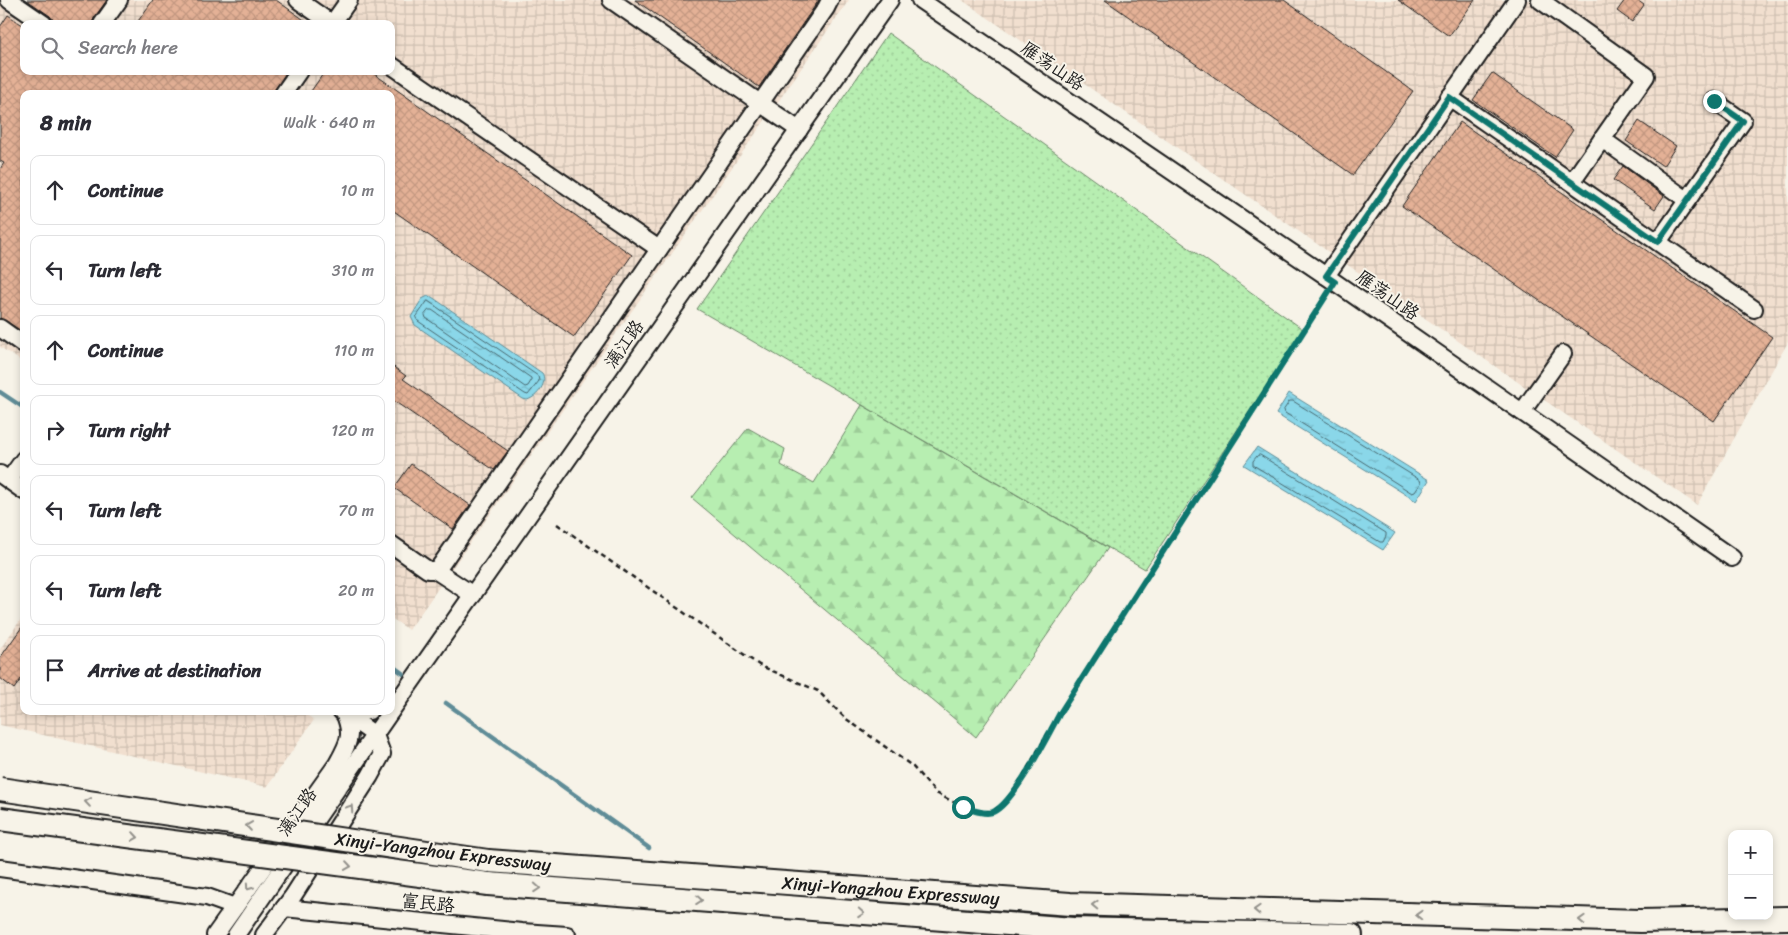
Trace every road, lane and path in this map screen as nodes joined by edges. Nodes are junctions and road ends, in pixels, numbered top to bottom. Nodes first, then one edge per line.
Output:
1 (9, 0) edge
2 (119, 0) edge
3 (298, 0) edge
4 (349, 0) edge
5 (611, 0) edge
6 (830, 0) edge
7 (890, 0) edge
8 (920, 0) edge
9 (1517, 0) edge
10 (1540, 0) edge
11 (38, 20) edge
12 (105, 20) edge
13 (326, 20) edge
14 (335, 20) edge
15 (395, 67) edge
16 (296, 75) edge
17 (286, 90) edge
18 (1449, 97) junction
19 (1714, 101) dead end
20 (759, 103) junction
21 (799, 130) junction
22 (1602, 138) junction
23 (1572, 182) junction
24 (1688, 200) junction
25 (1658, 242) junction
26 (658, 249) junction
27 (1330, 279) junction
28 (1754, 309) dead end
29 (0, 328) edge
30 (20, 342) edge
31 (1564, 354) dead end
32 (1522, 412) junction
33 (20, 463) edge
34 (4, 478) edge
35 (20, 488) edge
36 (557, 524) dead end
37 (395, 547) edge
38 (1732, 558) dead end
39 (435, 570) junction
40 (473, 595) junction
41 (405, 691) junction
42 (395, 698) edge
43 (395, 705) edge
44 (344, 715) edge
45 (347, 715) edge
46 (388, 715) edge
47 (375, 734) junction
48 (0, 789) edge
49 (0, 818) edge
50 (0, 868) edge
51 (235, 907) junction
52 (284, 908) junction
53 (1788, 918) edge
54 (215, 935) edge
55 (236, 935) edge
56 (264, 935) edge
57 (567, 935) edge
58 (1351, 935) edge

1 - 11 street
2 - 12 street
3 - 13 street
4 - 14 street
5 - 20 street
6 - 20 street
7 - 21 street, 漓江路
8 - 27 street, 雁荡山路
9 - 18 street
10 - 22 street
15 - 26 street
16 - 17 street
18 - 23 street
18 - 27 street
19 - 24 street
20 - 21 street
20 - 26 street
21 - 40 street, 漓江路
22 - 23 street
22 - 24 street
23 - 25 street
24 - 25 street
25 - 28 street
26 - 39 street
27 - 32 street, 雁荡山路
27 - 36 path
29 - 30 street
31 - 32 street
32 - 38 street, 雁荡山路
33 - 34 street
34 - 35 street
37 - 39 street
39 - 40 street
40 - 41 street, 漓江路
41 - 42 street
41 - 43 street, 漓江路
44 -> 51 street
45 - 47 street
46 - 47 street, 漓江路
52 -> 47 street
47 - 55 street, 漓江路
53 -> 48 highway, Xinyi-Yangzhou Expressway, bridge
49 -> 58 highway, Xinyi-Yangzhou Expressway, bridge
50 - 51 street
51 - 54 street
52 - 56 street
52 - 57 street, 富民路

